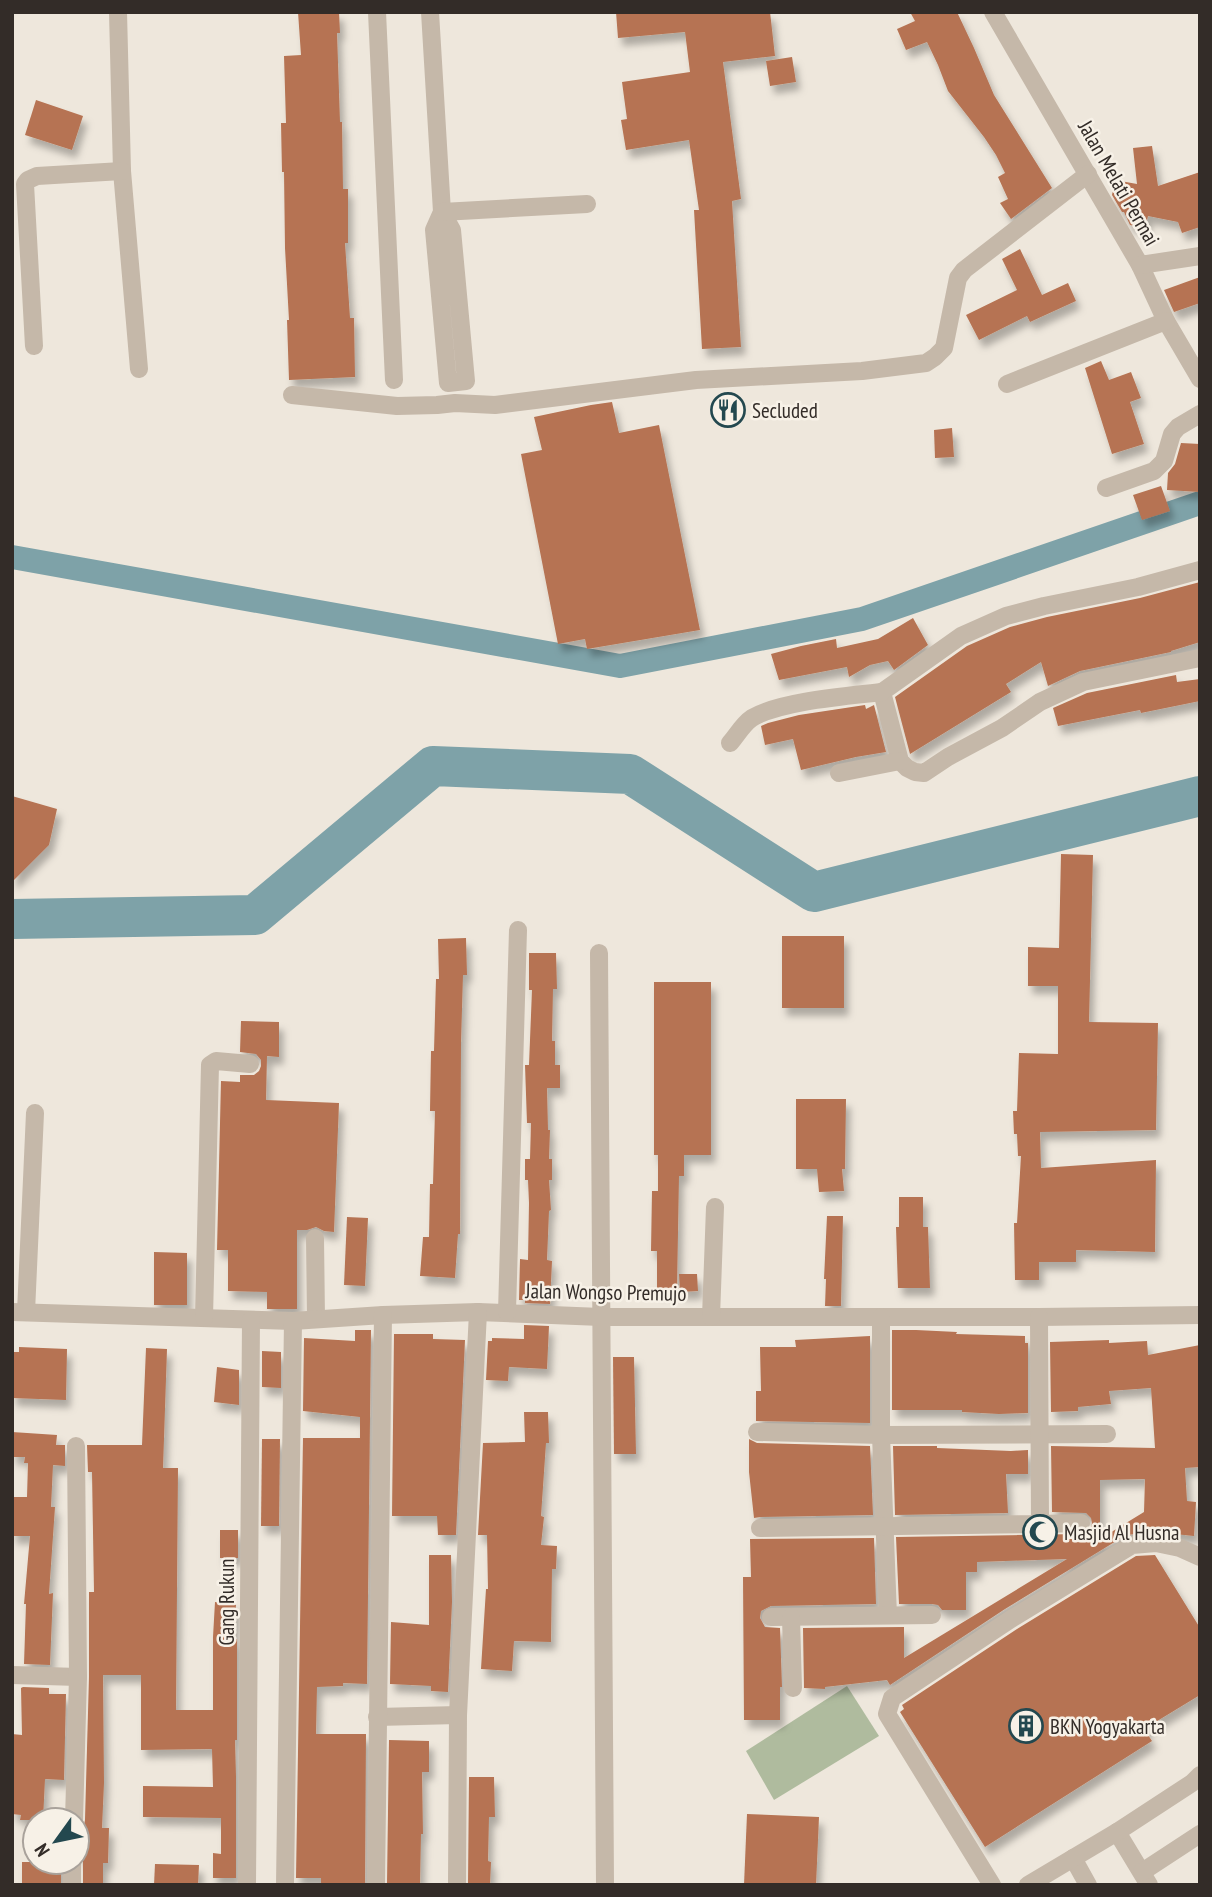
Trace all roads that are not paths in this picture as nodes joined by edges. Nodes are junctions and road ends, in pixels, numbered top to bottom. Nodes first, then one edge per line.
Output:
1 (118, 12) edge
2 (377, 12) edge
3 (430, 12) edge
4 (993, 12) edge
5 (121, 171) junction
6 (1088, 174) junction
7 (587, 204) dead end
8 (442, 212) junction
9 (1200, 256) edge
10 (1140, 265) junction
11 (1166, 321) junction
12 (34, 346) dead end
13 (139, 369) dead end
14 (1200, 379) edge
15 (394, 380) dead end
16 (1007, 384) dead end
17 (292, 395) dead end
18 (1200, 414) edge
19 (1105, 488) dead end
20 (1200, 570) edge
21 (1200, 658) edge
22 (882, 692) junction
23 (730, 743) dead end
24 (900, 761) junction
25 (839, 773) dead end
26 (518, 930) dead end
27 (599, 953) dead end
28 (250, 1064) dead end
29 (35, 1113) dead end
30 (715, 1207) dead end
31 (315, 1238) dead end
32 (19, 1312) edge
33 (478, 1312) junction
34 (507, 1312) junction
35 (383, 1315) junction
36 (1200, 1315) edge
37 (600, 1317) junction
38 (711, 1317) junction
39 (881, 1317) junction
40 (1039, 1317) junction
41 (204, 1318) junction
42 (251, 1320) junction
43 (316, 1320) junction
44 (293, 1321) junction
45 (757, 1432) dead end
46 (1039, 1434) junction
47 (1107, 1434) dead end
48 (881, 1436) junction
49 (76, 1446) dead end
50 (1081, 1523) dead end
51 (1040, 1524) junction
52 (884, 1525) junction
53 (760, 1528) dead end
54 (1200, 1557) edge
55 (888, 1615) junction
56 (932, 1615) dead end
57 (771, 1617) dead end
58 (791, 1617) junction
59 (12, 1675) edge
60 (78, 1677) junction
61 (793, 1688) dead end
62 (458, 1715) junction
63 (377, 1717) junction
64 (1200, 1775) edge
65 (74, 1806) edge
66 (1117, 1832) junction
67 (1200, 1835) edge
68 (1073, 1858) junction
69 (1145, 1878) edge
70 (247, 1885) edge
71 (285, 1885) edge
72 (376, 1885) edge
73 (457, 1885) edge
74 (605, 1885) edge
75 (992, 1885) edge
76 (1028, 1885) edge
77 (1088, 1885) edge

1 - 5 street
2 - 15 street
3 - 8 street
4 - 6 street, Jalan Melati Permai
5 - 12 street
5 - 13 street
6 - 10 street, Jalan Melati Permai
6 - 17 street
7 - 8 street
8 - 8 street
9 - 10 street
10 - 11 street, Jalan Melati Permai
11 - 14 street, Jalan Melati Permai
11 - 16 street
18 - 19 street
20 - 22 street
21 - 24 street
22 - 23 street
22 - 24 street
24 - 25 street
26 - 34 street
27 - 37 street
28 - 41 street
29 - 32 street
30 - 38 street
31 - 43 street
32 - 41 street, Jalan Wongso Premujo
33 - 34 street, Jalan Wongso Premujo
33 - 35 street, Jalan Wongso Premujo
33 - 62 street
34 - 37 street, Jalan Wongso Premujo
35 - 43 street, Jalan Wongso Premujo
35 - 63 street
36 - 40 street, Jalan Wongso Premujo
37 - 38 street, Jalan Wongso Premujo
37 - 74 street
38 - 39 street, Jalan Wongso Premujo
39 - 40 street, Jalan Wongso Premujo
39 - 48 street
40 - 46 street
41 - 42 street, Jalan Wongso Premujo
42 - 44 street, Jalan Wongso Premujo
42 - 70 street, Gang Rukun
43 - 44 street, Jalan Wongso Premujo
44 - 71 street
45 - 48 street
46 - 47 street
46 - 48 street
46 - 51 street
48 - 52 street
49 - 60 street
50 - 51 street
51 - 52 street
52 - 53 street
52 - 55 street
54 - 75 street
55 - 56 street
55 - 58 street
57 - 58 street
58 - 61 street
59 - 60 street
60 - 65 street
62 - 63 street
62 - 73 street
63 - 72 street
64 - 66 street
66 - 68 street
66 - 69 street
67 - 69 street
68 - 76 street
68 - 77 street

